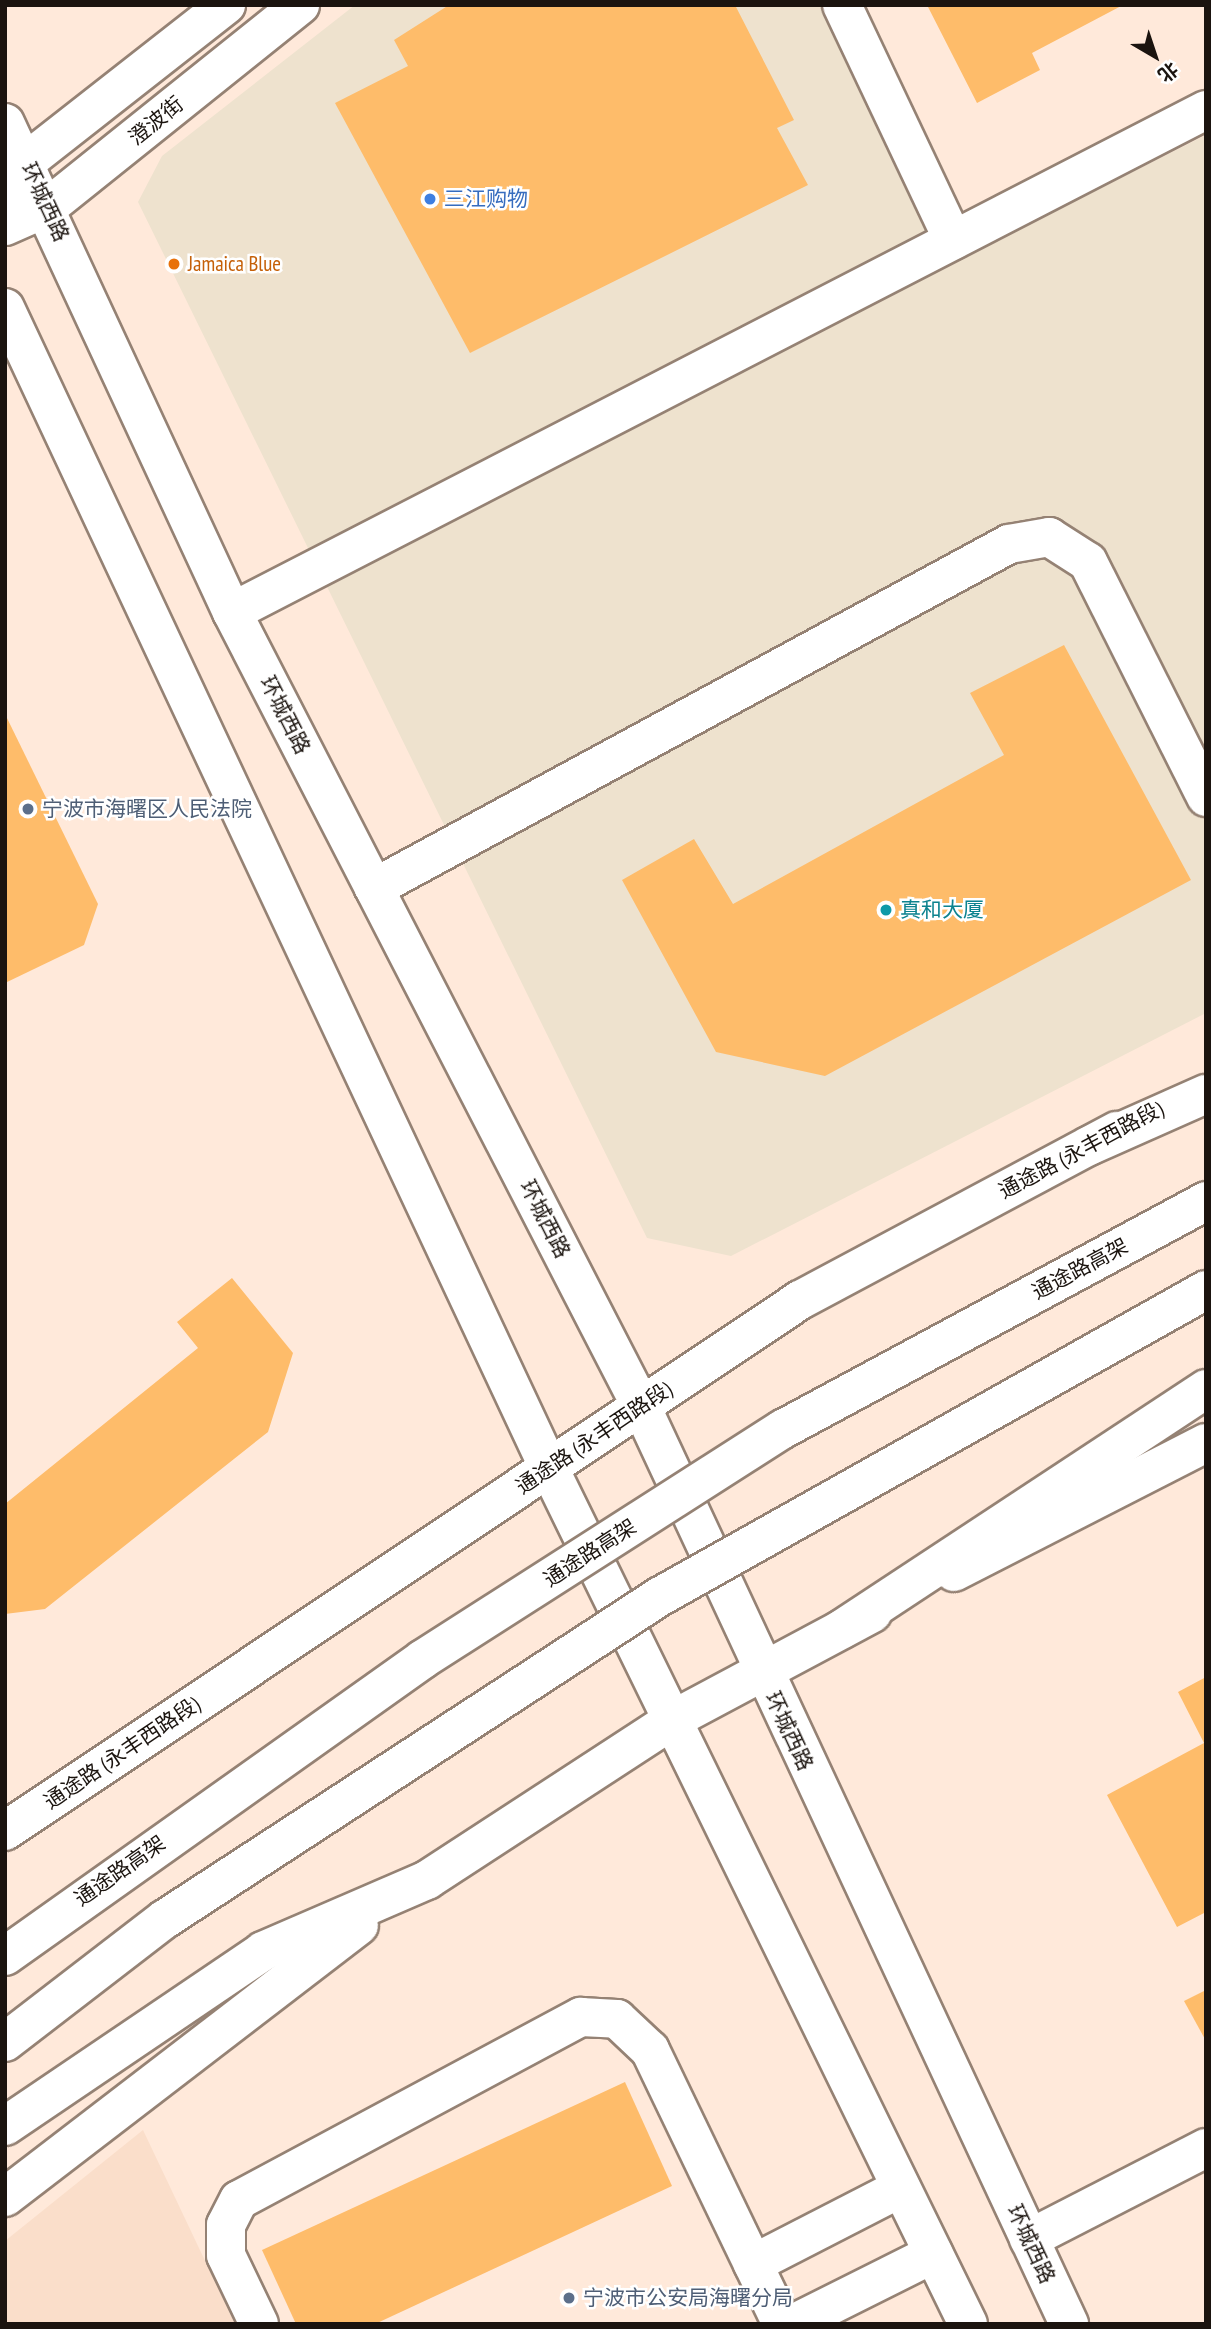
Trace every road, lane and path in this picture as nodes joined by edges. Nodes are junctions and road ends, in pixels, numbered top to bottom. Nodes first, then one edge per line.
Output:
1 (226, 5) edge
2 (300, 5) edge
3 (842, 5) edge
4 (1206, 110) edge
5 (5, 123) edge
6 (27, 161) junction
7 (5, 193) edge
8 (48, 207) junction
9 (5, 226) edge
10 (953, 240) junction
11 (5, 308) edge
12 (232, 612) junction
13 (1206, 797) edge
14 (374, 888) junction
15 (1206, 1084) edge
16 (1206, 1094) edge
17 (1089, 1146) junction
18 (1206, 1201) edge
19 (1206, 1290) edge
20 (1206, 1389) edge
21 (641, 1406) junction
22 (1206, 1443) edge
23 (549, 1468) junction
24 (842, 1629) junction
25 (762, 1672) junction
26 (672, 1720) junction
27 (5, 1831) edge
28 (427, 1880) junction
29 (5, 1955) edge
30 (5, 2042) edge
31 (5, 2126) edge
32 (1206, 2148) edge
33 (901, 2188) junction
34 (5, 2197) edge
35 (1029, 2239) junction
36 (933, 2253) junction
37 (753, 2264) junction
38 (259, 2324) edge
39 (782, 2324) edge
40 (793, 2324) edge
41 (968, 2324) edge
42 (1069, 2324) edge

1 - 6 main road
2 - 8 main road, 澄波街
3 - 10 main road
4 - 10 main road
5 - 6 main road, 环城西路
6 - 7 main road
6 - 8 main road, 环城西路
8 - 9 main road, 澄波街
8 - 12 main road, 环城西路
10 - 12 main road
11 - 23 main road
12 - 14 main road, 环城西路
13 - 14 main road
14 - 21 main road, 环城西路
15 - 17 main road, 通途路 (永丰西路段)
16 - 17 main road
17 - 21 main road, 通途路 (永丰西路段)
18 - 29 main road, 通途路高架, bridge
19 - 30 main road, bridge
20 - 24 main road
21 - 23 main road, 通途路 (永丰西路段)
21 - 25 main road, 环城西路
22 - 24 main road
23 - 26 main road
23 - 27 main road, 通途路 (永丰西路段)
24 - 25 main road
25 - 26 main road
25 - 35 main road, 环城西路
26 - 28 main road
26 - 33 main road
28 - 31 main road
28 - 34 main road
32 - 35 main road
33 - 36 main road
33 - 37 main road
35 - 42 main road, 环城西路
36 - 40 main road
36 - 41 main road
37 - 38 main road
37 - 39 main road

